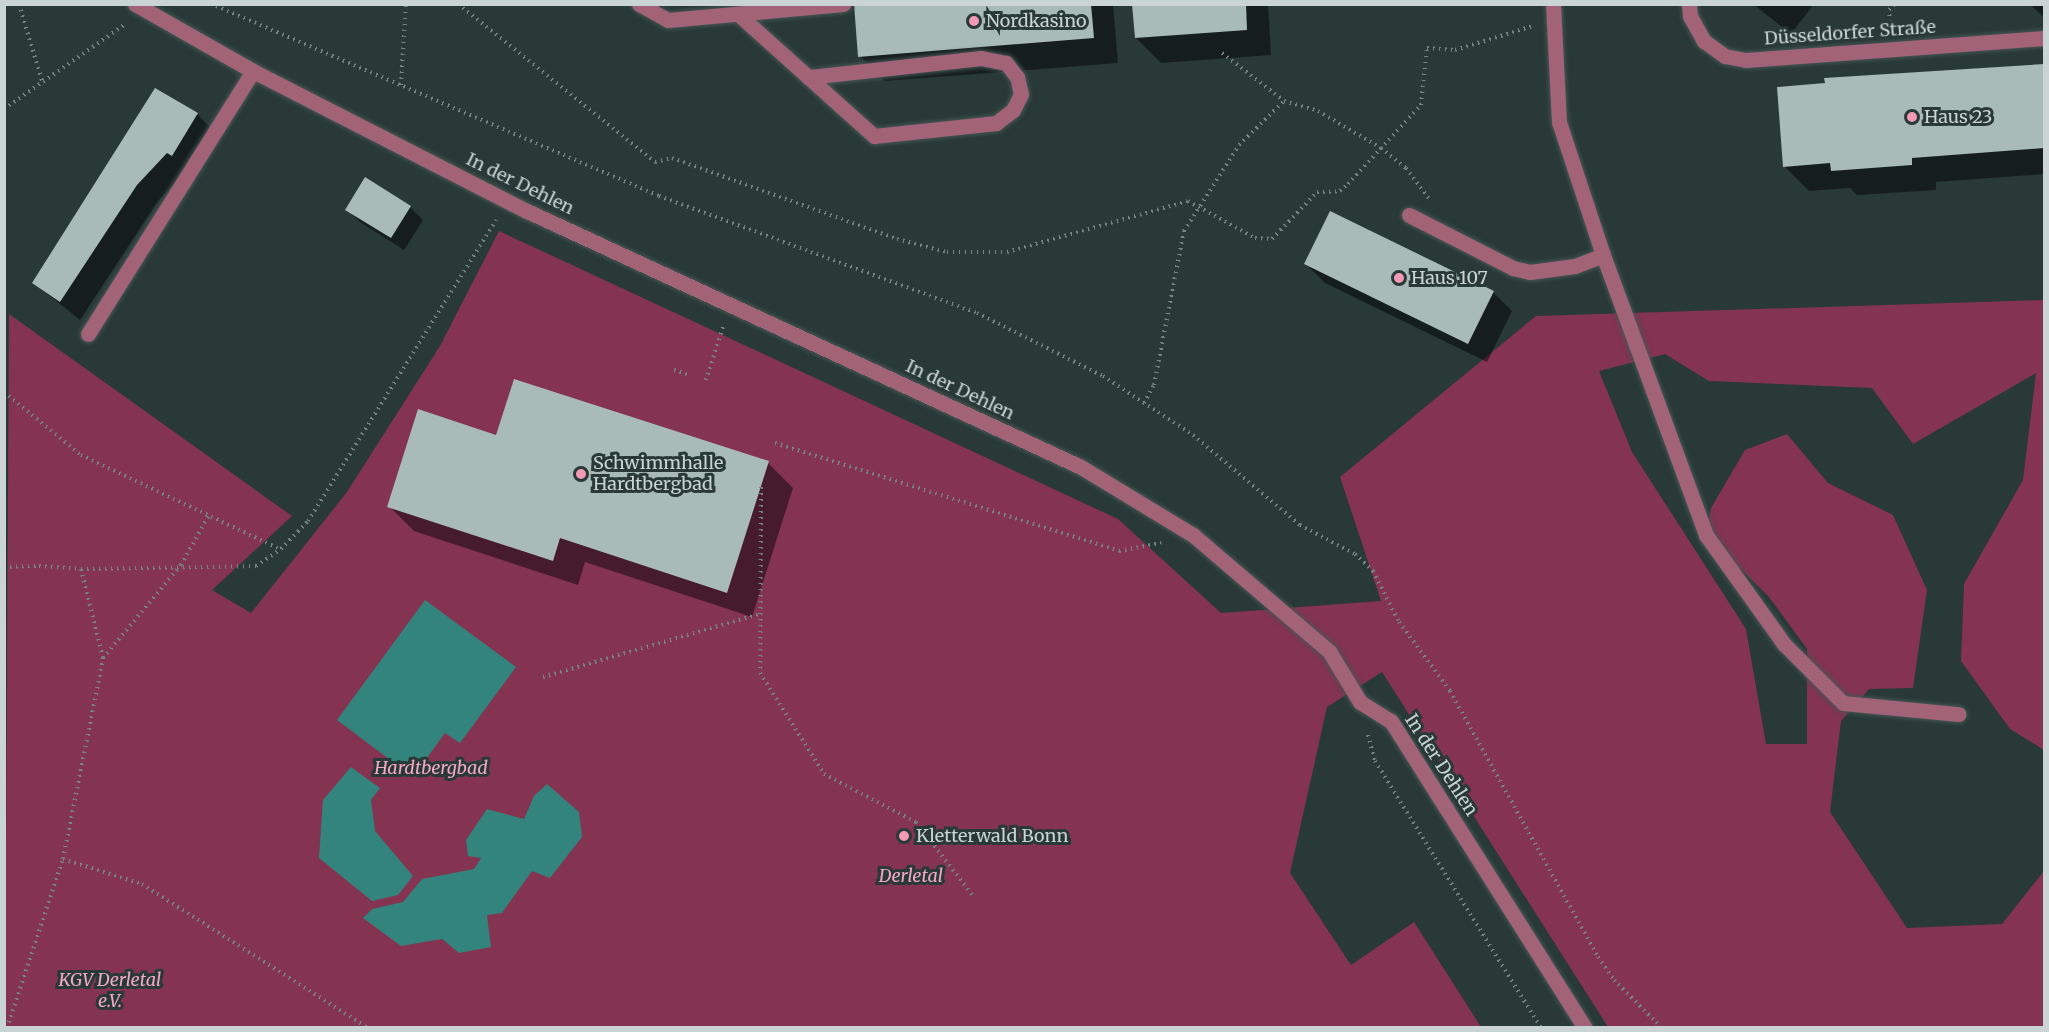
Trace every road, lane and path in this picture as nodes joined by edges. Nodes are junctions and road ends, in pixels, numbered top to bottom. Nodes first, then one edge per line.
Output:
1 (19, 4) edge
2 (406, 4) edge
3 (458, 4) edge
4 (639, 4) edge
5 (843, 4) edge
6 (1689, 4) edge
7 (139, 8) edge
8 (1553, 12) edge
9 (738, 14) junction
10 (2044, 38) edge
11 (1222, 53) dead end
12 (253, 70) junction
13 (808, 77) junction
14 (43, 84) junction
15 (400, 85) dead end
16 (1284, 101) junction
17 (4, 109) edge
18 (1382, 148) junction
19 (508, 200) junction
20 (1196, 207) junction
21 (1409, 215) dead end
22 (1442, 232) junction
23 (1603, 255) junction
24 (730, 304) junction
25 (88, 334) dead end
26 (674, 370) dead end
27 (689, 375) dead end
28 (706, 380) dead end
29 (4, 392) edge
30 (1144, 403) dead end
31 (775, 443) dead end
32 (761, 487) dead end
33 (4, 490) edge
34 (209, 515) junction
35 (1193, 535) junction
36 (281, 549) junction
37 (181, 565) junction
38 (4, 567) edge
39 (81, 569) junction
40 (760, 614) junction
41 (4, 640) edge
42 (103, 658) junction
43 (543, 677) dead end
44 (1360, 702) junction
45 (1958, 714) dead end
46 (63, 859) junction
47 (974, 897) dead end
48 (7, 1028) edge
49 (368, 1028) edge
50 (1541, 1028) edge
51 (1585, 1028) edge

1 - 14 path
2 - 15 path
3 - 20 path
4 - 9 street
5 - 9 street
6 - 10 street, Düsseldorfer Straße
7 - 12 street, In der Dehlen
7 - 14 path
8 - 18 path
8 - 23 street
9 - 13 street
11 - 16 path
12 - 19 street, In der Dehlen
12 - 25 street
13 - 13 street
14 - 17 path
16 - 18 path
16 - 20 path
18 - 20 path
18 - 22 path
19 - 24 street, In der Dehlen
19 - 36 path
20 - 30 path
21 - 22 street
22 - 23 street
23 - 45 street
24 - 28 path
24 - 35 street, In der Dehlen
26 - 27 path
29 - 34 path
31 - 35 path
32 - 40 path
33 - 41 path
34 - 36 path
34 - 37 path
35 - 44 street, In der Dehlen
36 - 37 path
37 - 39 path
37 - 42 path
38 - 39 path, bridge
39 - 42 path
40 - 43 path
40 - 47 path
42 - 46 path
44 - 50 path
44 - 51 street, In der Dehlen
46 - 48 path
46 - 49 path

